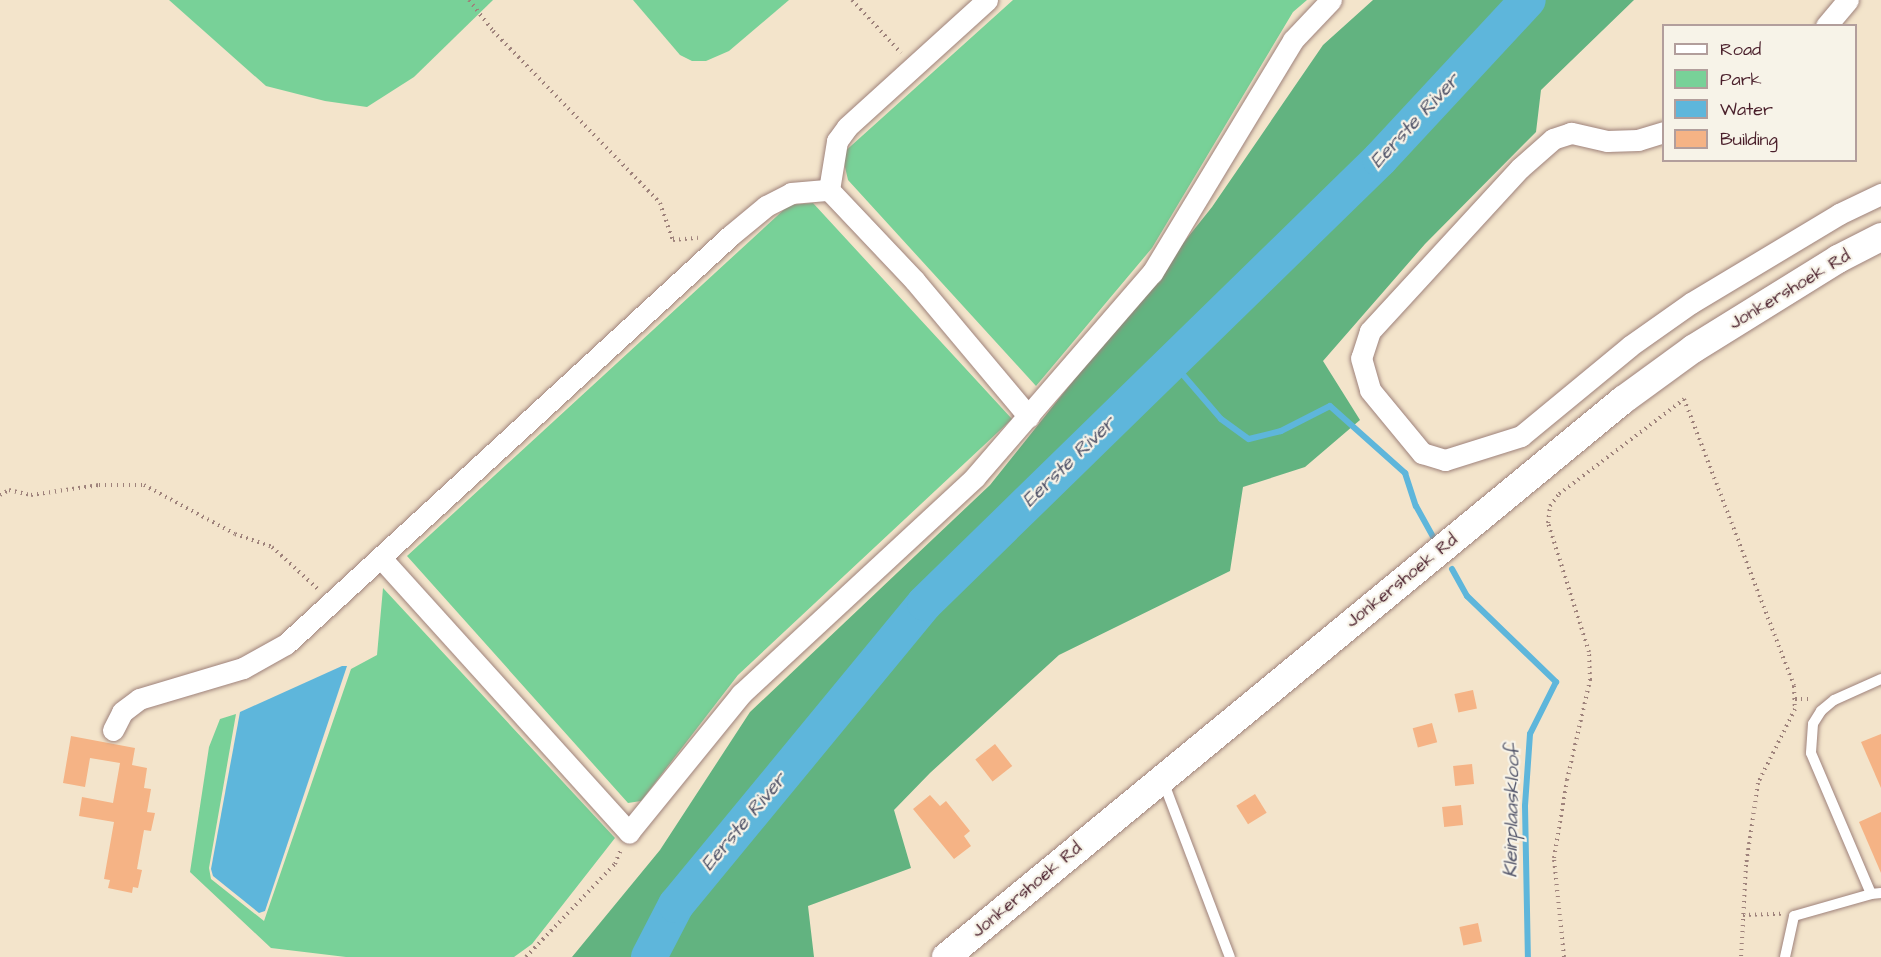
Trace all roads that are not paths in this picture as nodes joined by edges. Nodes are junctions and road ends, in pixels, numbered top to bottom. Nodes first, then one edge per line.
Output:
1 (987, 0) edge
2 (1331, 0) edge
3 (1848, 0) edge
4 (1828, 24) edge
5 (1662, 133) edge
6 (828, 190) junction
7 (1881, 194) edge
8 (1881, 237) edge
9 (1029, 417) junction
10 (381, 558) junction
11 (1881, 679) edge
12 (112, 730) dead end
13 (1162, 777) junction
14 (1876, 893) edge
15 (946, 957) edge
16 (1230, 957) edge
17 (1785, 957) edge

1 - 6 street
2 - 9 street
3 - 4 street
5 - 7 street
6 - 9 street
6 - 10 street
8 - 13 street, Jonkershoek Rd
9 - 10 street
10 - 12 street
11 - 14 lane
13 - 15 street, Jonkershoek Rd
13 - 16 lane
14 - 17 lane

